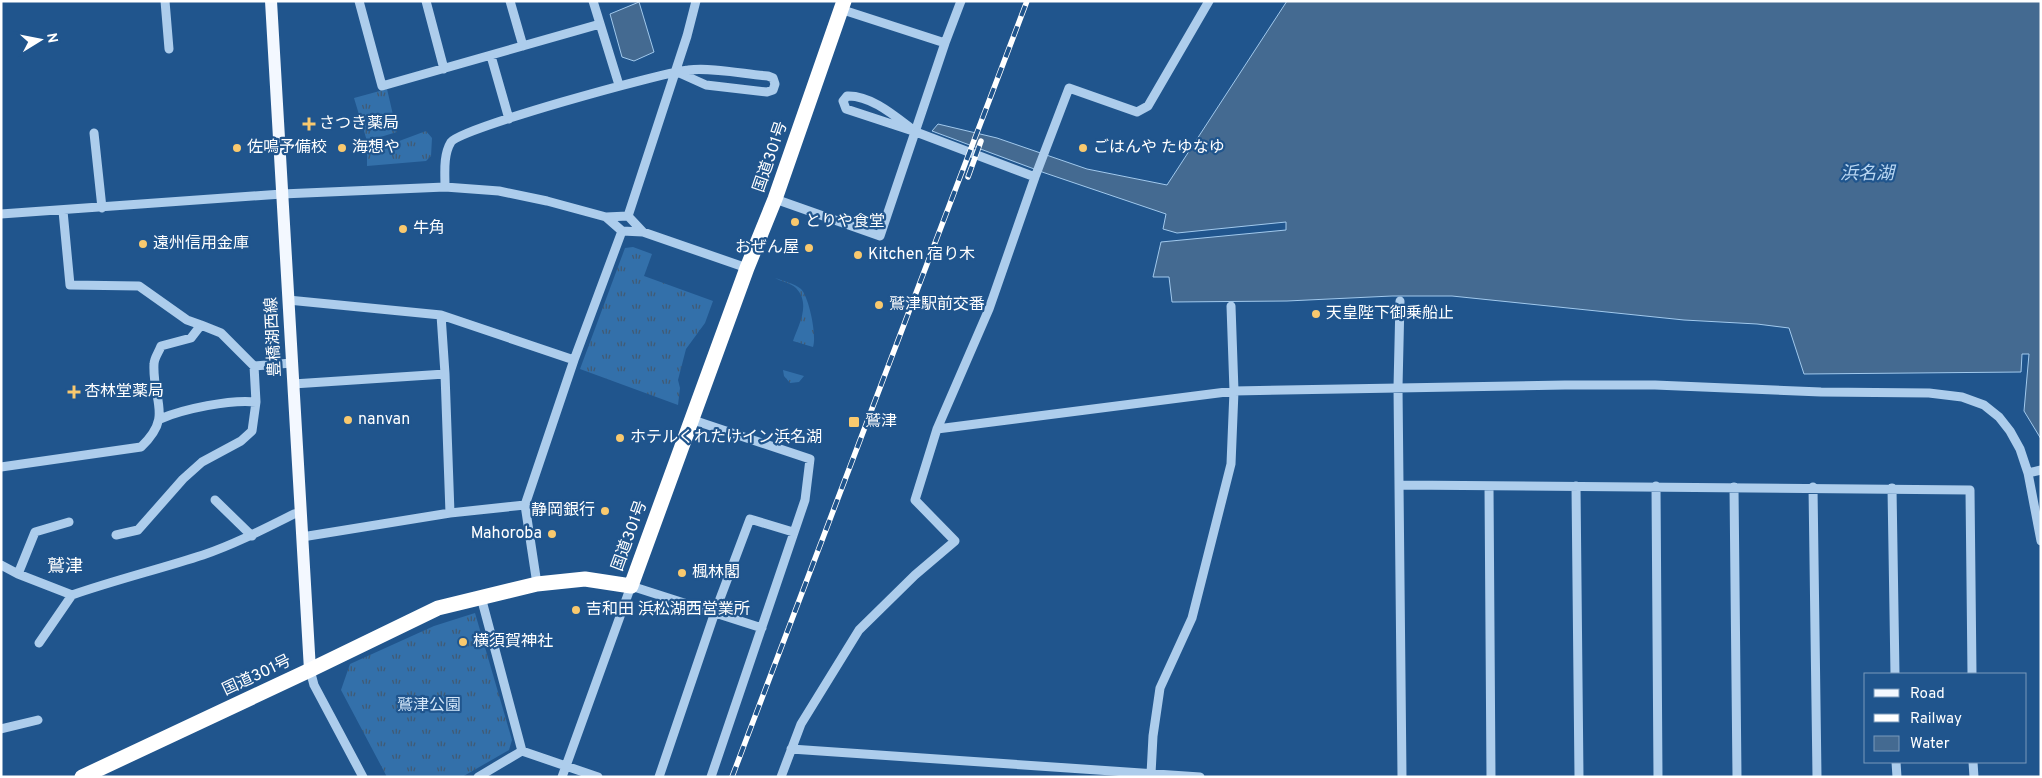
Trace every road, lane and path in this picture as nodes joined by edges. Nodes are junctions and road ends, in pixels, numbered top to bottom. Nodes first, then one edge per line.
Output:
1 (165, 1) edge
2 (271, 1) edge
3 (359, 1) edge
4 (426, 1) edge
5 (510, 1) edge
6 (593, 1) edge
7 (696, 1) edge
8 (961, 1) edge
9 (1209, 1) edge
10 (839, 4) edge
11 (600, 24) junction
12 (945, 43) junction
13 (522, 46) junction
14 (170, 49) dead end
15 (491, 56) junction
16 (444, 68) junction
17 (674, 71) junction
18 (619, 85) junction
19 (509, 119) junction
20 (916, 132) junction
21 (94, 133) dead end
22 (1035, 177) junction
23 (445, 187) junction
24 (282, 194) junction
25 (775, 199) junction
26 (102, 208) junction
27 (63, 211) junction
28 (1, 214) edge
29 (628, 216) junction
30 (606, 218) junction
31 (622, 231) junction
32 (643, 232) junction
33 (747, 268) junction
34 (288, 300) junction
35 (1400, 301) dead end
36 (1232, 306) dead end
37 (441, 315) junction
38 (201, 325) junction
39 (574, 360) junction
40 (292, 363) junction
41 (254, 366) junction
42 (446, 374) junction
43 (293, 384) junction
44 (1398, 387) junction
45 (1234, 391) junction
46 (256, 402) junction
47 (160, 419) junction
48 (693, 420) junction
49 (937, 429) junction
50 (1, 467) edge
51 (2041, 470) edge
52 (2028, 473) junction
53 (1400, 485) junction
54 (1489, 486) junction
55 (1576, 486) junction
56 (1656, 486) junction
57 (1734, 487) junction
58 (1813, 487) junction
59 (1892, 488) junction
60 (215, 500) dead end
61 (525, 505) junction
62 (301, 513) junction
63 (450, 513) junction
64 (69, 522) dead end
65 (793, 532) junction
66 (116, 535) dead end
67 (252, 536) junction
68 (302, 537) junction
69 (2041, 541) edge
70 (1, 565) edge
71 (18, 574) junction
72 (537, 584) junction
73 (631, 586) junction
74 (72, 596) junction
75 (481, 597) junction
76 (715, 612) junction
77 (762, 628) junction
78 (39, 643) dead end
79 (310, 670) junction
80 (1895, 673) edge
81 (1972, 673) edge
82 (38, 720) dead end
83 (1, 729) edge
84 (791, 748) junction
85 (522, 751) junction
86 (1896, 763) edge
87 (1973, 763) edge
88 (567, 765) junction
89 (1145, 775) edge
90 (82, 777) edge
91 (363, 777) edge
92 (478, 777) edge
93 (562, 777) edge
94 (598, 777) edge
95 (659, 777) edge
96 (710, 777) edge
97 (780, 777) edge
98 (1200, 777) edge
99 (1402, 777) edge
100 (1491, 777) edge
101 (1579, 777) edge
102 (1658, 777) edge
103 (1737, 777) edge
104 (1817, 777) edge
105 (1897, 777) edge
106 (1974, 777) edge

1 - 14 street
2 - 24 main road, 豊橋湖西線
3 - 16 street
4 - 16 street
5 - 13 street
6 - 11 street
7 - 17 street
8 - 12 street
9 - 22 street
10 - 12 street
10 - 25 highway, 国道301号
11 - 13 street
11 - 18 street
12 - 20 street
13 - 15 street
15 - 16 street
15 - 19 street
17 - 17 street
17 - 18 street
17 - 29 street
18 - 19 street
19 - 23 street
20 - 20 street
20 - 22 street
20 - 25 street
21 - 26 street
22 - 49 street
23 - 24 street
23 - 30 street
24 - 26 street
24 - 34 main road, 豊橋湖西線
25 - 33 highway, 国道301号
26 - 27 street
27 - 28 street
27 - 38 street
29 - 30 street
29 - 32 street
30 - 31 street
31 - 32 street
31 - 39 street
32 - 33 street
33 - 48 highway, 国道301号
34 - 37 street
34 - 40 main road, 豊橋湖西線
35 - 44 street
36 - 45 street
37 - 39 street
37 - 42 street
38 - 41 street
38 - 47 street
39 - 61 street
40 - 41 street
40 - 43 main road, 豊橋湖西線
41 - 46 street
42 - 43 street
42 - 63 street
43 - 62 main road, 豊橋湖西線
44 - 45 street
44 - 52 street
44 - 53 street
45 - 49 street
45 - 89 street
46 - 47 street
46 - 66 street
47 - 50 street
48 - 65 street
48 - 73 highway, 国道301号
49 - 84 street
51 - 52 street
52 - 69 street
53 - 54 street
53 - 99 street
54 - 55 street
54 - 100 street
55 - 56 street
55 - 101 street
56 - 57 street
56 - 102 street
57 - 58 street
57 - 103 street
58 - 59 street
58 - 104 street
59 - 80 street
59 - 81 street
60 - 67 street
61 - 63 street
61 - 72 street
62 - 67 street
62 - 68 main road, 豊橋湖西線
63 - 68 street
64 - 71 street
65 - 76 street
65 - 77 street
67 - 74 street
68 - 79 main road, 豊橋湖西線
70 - 71 street
71 - 74 street
72 - 73 highway, 国道301号
72 - 75 highway, 国道301号
73 - 76 street
73 - 88 street
74 - 78 street
75 - 79 highway, 国道301号
75 - 85 street
76 - 77 street
76 - 95 street
77 - 96 street
79 - 90 highway, 国道301号
79 - 91 street
82 - 83 street
84 - 89 street
84 - 97 street
85 - 88 street
85 - 92 street
86 - 105 street
87 - 106 street
88 - 93 street
88 - 94 street
89 - 98 street

